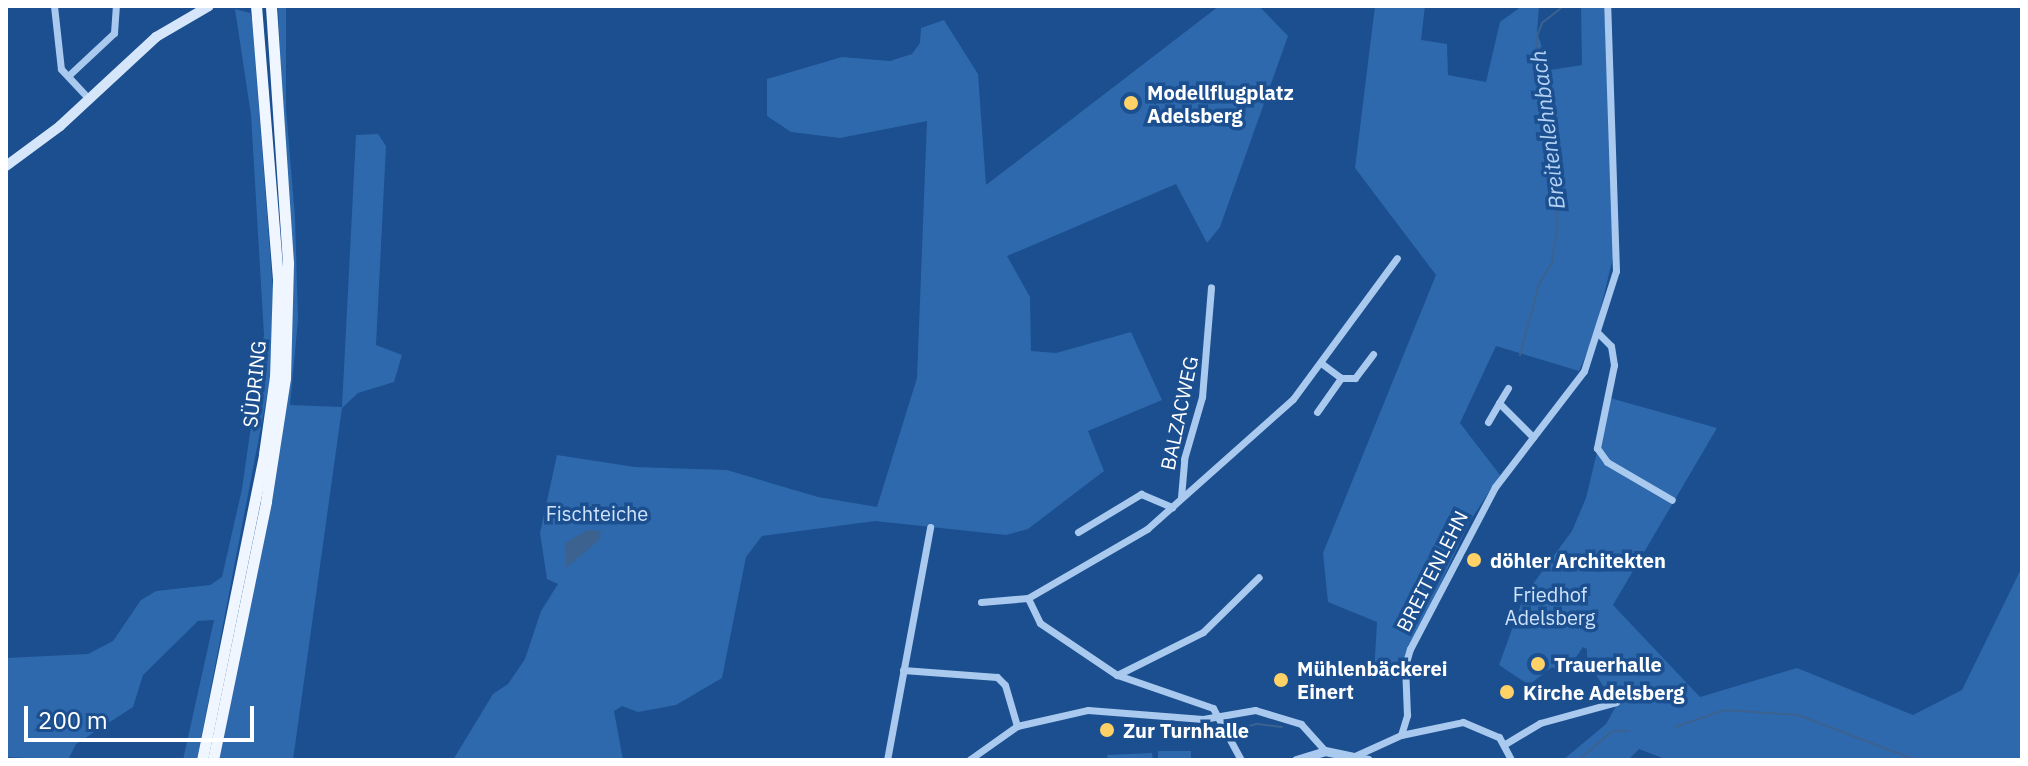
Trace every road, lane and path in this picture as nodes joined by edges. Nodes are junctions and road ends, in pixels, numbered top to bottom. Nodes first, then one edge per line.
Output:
1 (54, 6) edge
2 (116, 6) edge
3 (209, 6) edge
4 (256, 6) edge
5 (271, 6) edge
6 (1607, 6) edge
7 (68, 76) junction
8 (89, 99) junction
9 (6, 166) edge
10 (1397, 258) dead end
11 (1211, 287) dead end
12 (1598, 333) junction
13 (1373, 354) dead end
14 (1321, 363) junction
15 (1341, 378) junction
16 (1508, 388) dead end
17 (1499, 403) junction
18 (1317, 412) dead end
19 (1488, 422) dead end
20 (1533, 437) junction
21 (1181, 497) junction
22 (1672, 500) dead end
23 (1172, 507) junction
24 (930, 527) dead end
25 (1078, 532) dead end
26 (1259, 577) dead end
27 (244, 581) junction
28 (1028, 598) junction
29 (240, 602) junction
30 (981, 602) dead end
31 (903, 670) junction
32 (1117, 675) junction
33 (1616, 702) dead end
34 (1221, 717) junction
35 (1017, 726) junction
36 (1401, 735) junction
37 (1505, 744) junction
38 (1325, 751) junction
39 (1357, 755) junction
40 (202, 760) edge
41 (213, 760) edge
42 (887, 760) edge
43 (969, 760) edge
44 (1241, 760) edge
45 (1296, 760) edge
46 (1368, 760) edge
47 (1511, 760) edge

1 - 7 street
2 - 7 street
3 - 8 main road
4 - 27 main road, SÜDRING
5 - 27 main road, SÜDRING
6 - 12 street, BREITENLEHN
7 - 8 street
8 - 9 main road
10 - 14 street, BALZACWEG
11 - 21 street, BALZACWEG
12 - 20 street, BREITENLEHN
12 - 22 street
13 - 15 street
14 - 15 street
14 - 21 street, BALZACWEG
15 - 18 street
16 - 17 street
17 - 19 street
17 - 20 street
20 - 36 street, BREITENLEHN
21 - 23 street, BALZACWEG
23 - 25 street, BALZACWEG
23 - 28 street, BALZACWEG
24 - 31 street
26 - 32 street
27 - 29 main road, SÜDRING
28 - 30 street, BALZACWEG
28 - 32 street
29 - 40 main road, SÜDRING
29 - 41 main road, SÜDRING
31 - 35 street
31 - 42 street
32 - 34 street
33 - 37 street
34 - 35 street
34 - 38 street
34 - 44 street
35 - 43 street
36 - 37 street
36 - 39 street
37 - 47 street
38 - 39 street
38 - 45 street
39 - 46 street

